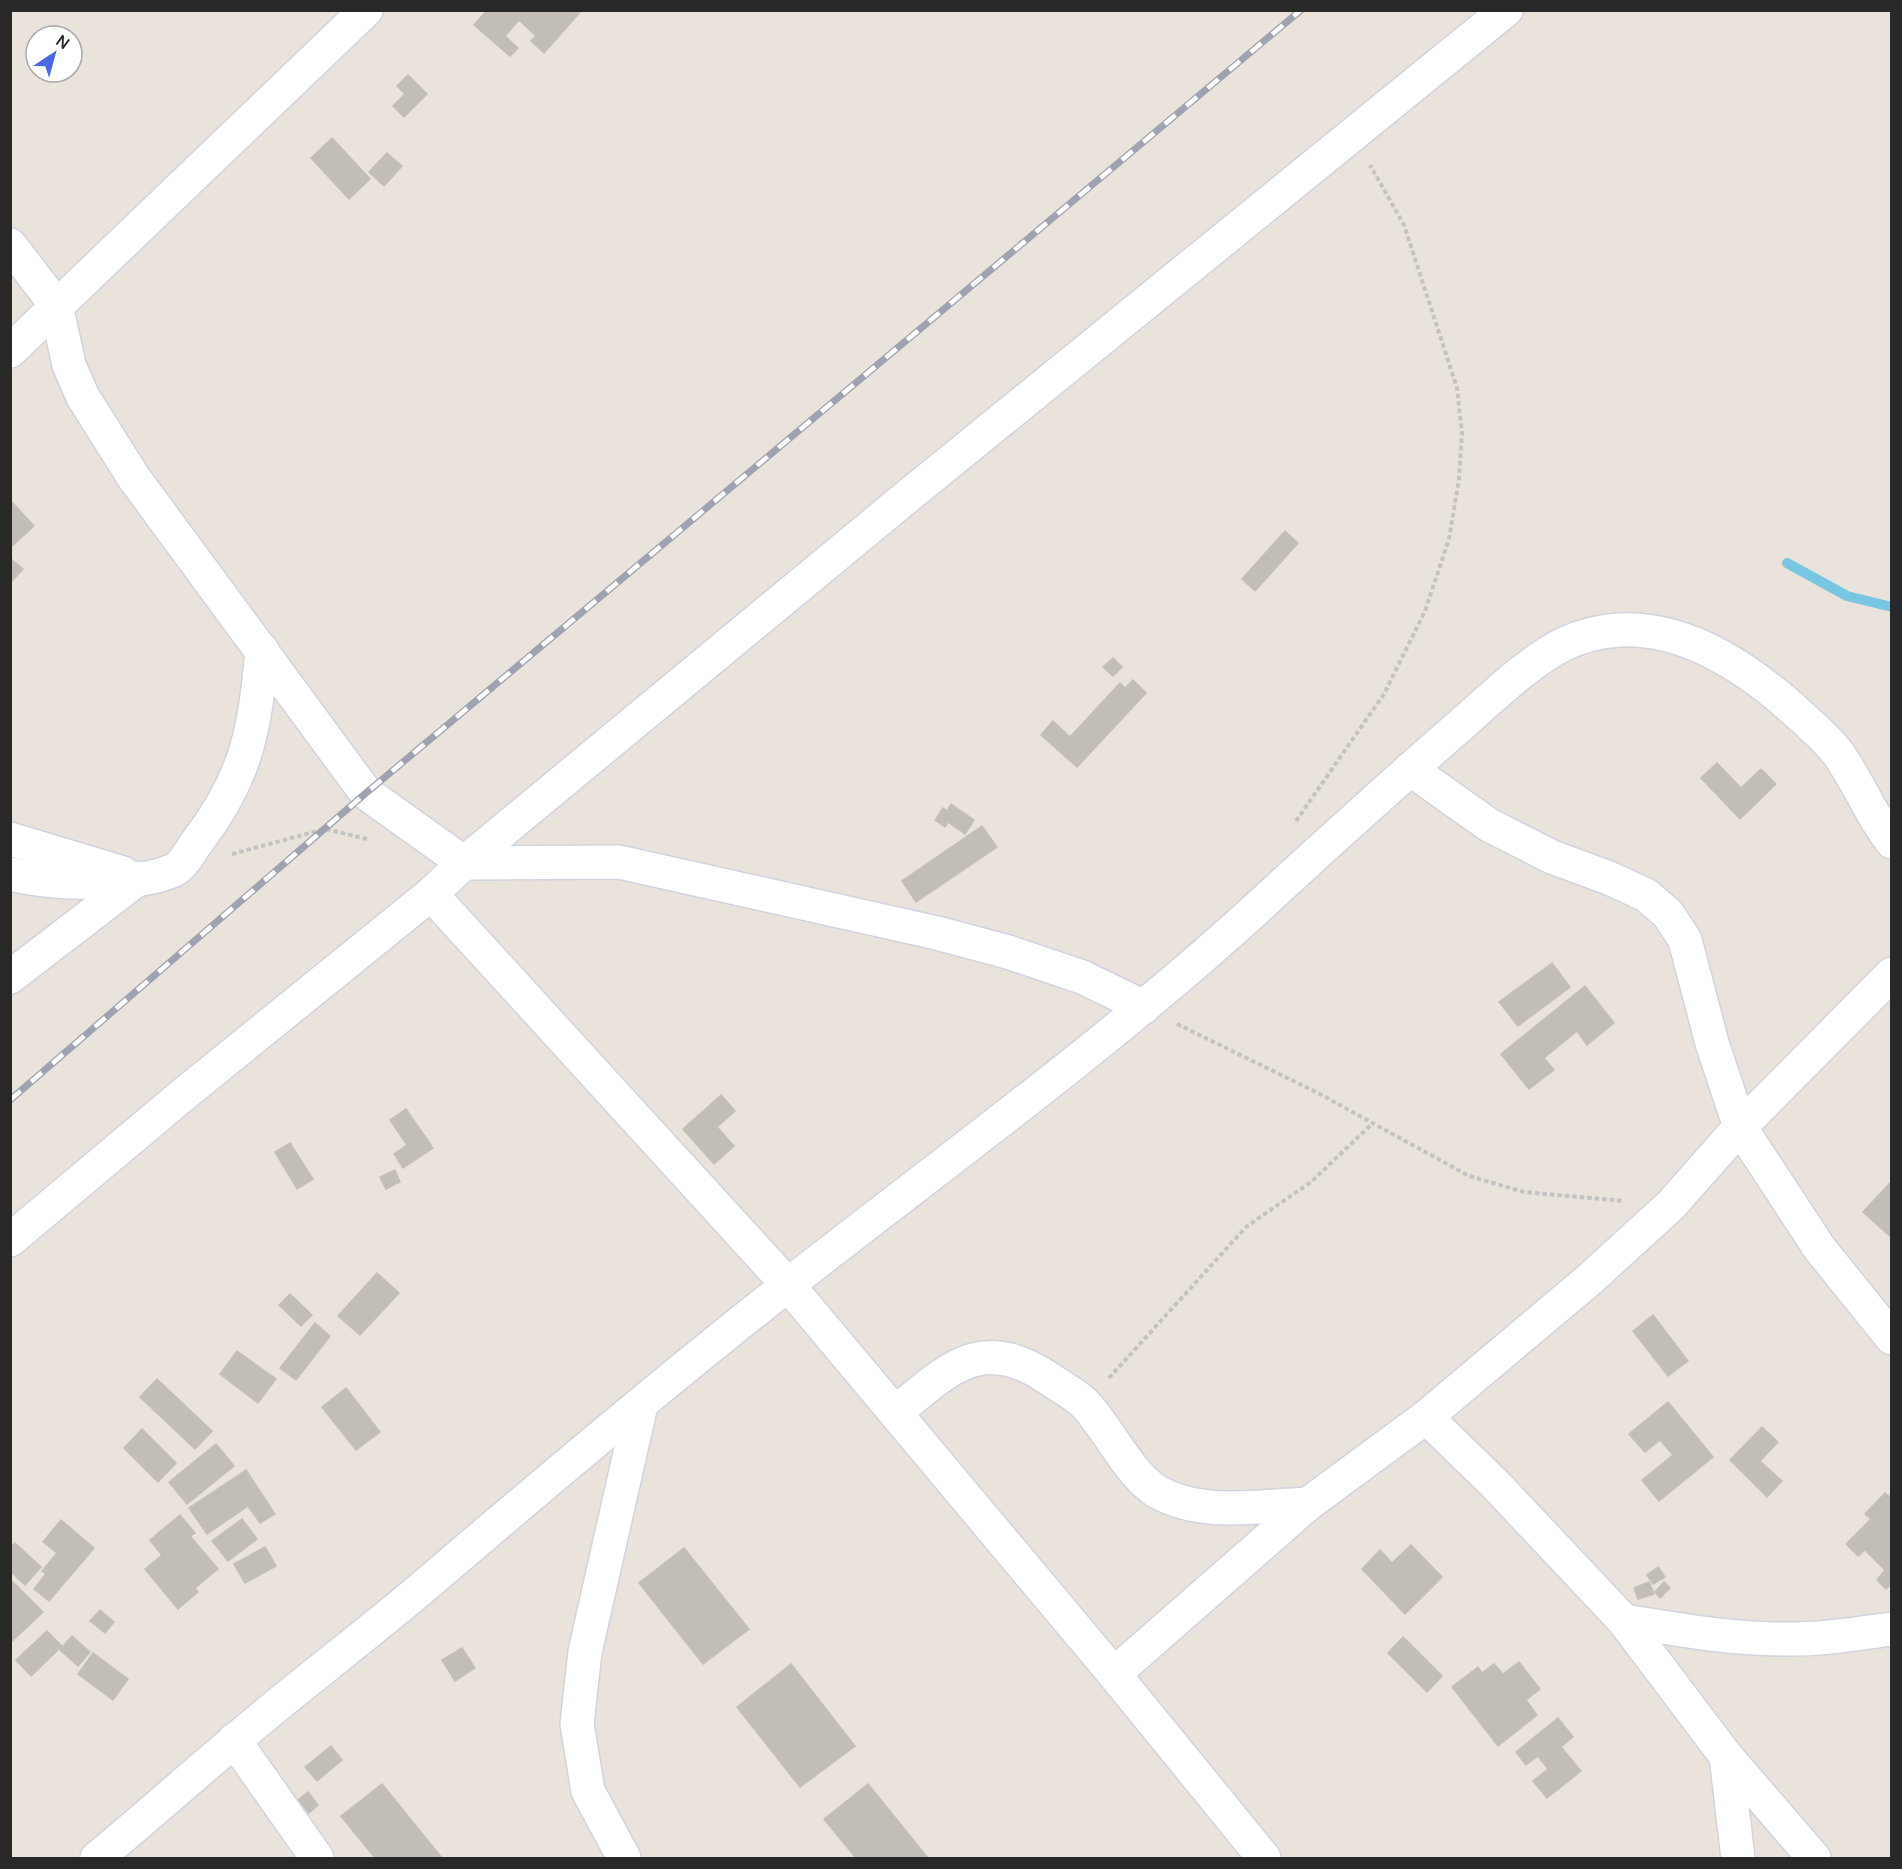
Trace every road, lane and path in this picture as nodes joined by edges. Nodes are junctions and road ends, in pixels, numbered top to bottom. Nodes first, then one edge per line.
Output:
1 (366, 10) edge
2 (1506, 10) edge
3 (1353, 136) junction
4 (10, 245) edge
5 (56, 305) junction
6 (10, 351) edge
7 (262, 650) junction
8 (1410, 769) junction
9 (1294, 824) dead end
10 (10, 839) edge
11 (369, 839) dead end
12 (1892, 842) edge
13 (228, 855) dead end
14 (464, 863) junction
15 (10, 874) edge
16 (139, 878) junction
17 (431, 894) junction
18 (1892, 974) edge
19 (10, 977) edge
20 (1144, 1007) junction
21 (1373, 1123) junction
22 (1740, 1127) junction
23 (1671, 1205) junction
24 (10, 1240) edge
25 (788, 1284) junction
26 (1892, 1338) edge
27 (1084, 1403) junction
28 (641, 1405) junction
29 (896, 1412) junction
30 (1426, 1417) junction
31 (1308, 1504) junction
32 (1624, 1621) junction
33 (1892, 1629) edge
34 (1114, 1674) junction
35 (234, 1740) junction
36 (1726, 1756) junction
37 (131, 1847) edge
38 (97, 1858) edge
39 (317, 1858) edge
40 (624, 1858) edge
41 (1264, 1858) edge
42 (1738, 1858) edge
43 (1814, 1858) edge

1 - 5 street
2 - 3 street
3 - 9 path
3 - 14 street
4 - 5 street
5 - 6 street
5 - 7 street
7 - 14 street
7 - 16 street
8 - 12 street
8 - 20 street
8 - 22 street
10 - 16 street
11 - 13 path
14 - 17 street
14 - 20 street
15 - 16 street
16 - 19 street
17 - 24 street
17 - 25 street
18 - 22 street
20 - 21 path
20 - 25 street
21 - 23 path
21 - 27 path
22 - 23 street
22 - 26 street
23 - 30 street
25 - 28 street
25 - 29 street
27 - 29 street
27 - 31 street
28 - 35 street
28 - 40 street
29 - 34 street
30 - 31 street
30 - 32 street
31 - 34 street
32 - 33 street
32 - 36 street
34 - 41 street
35 - 37 street
35 - 39 street
36 - 42 street
36 - 43 street
37 - 38 street

